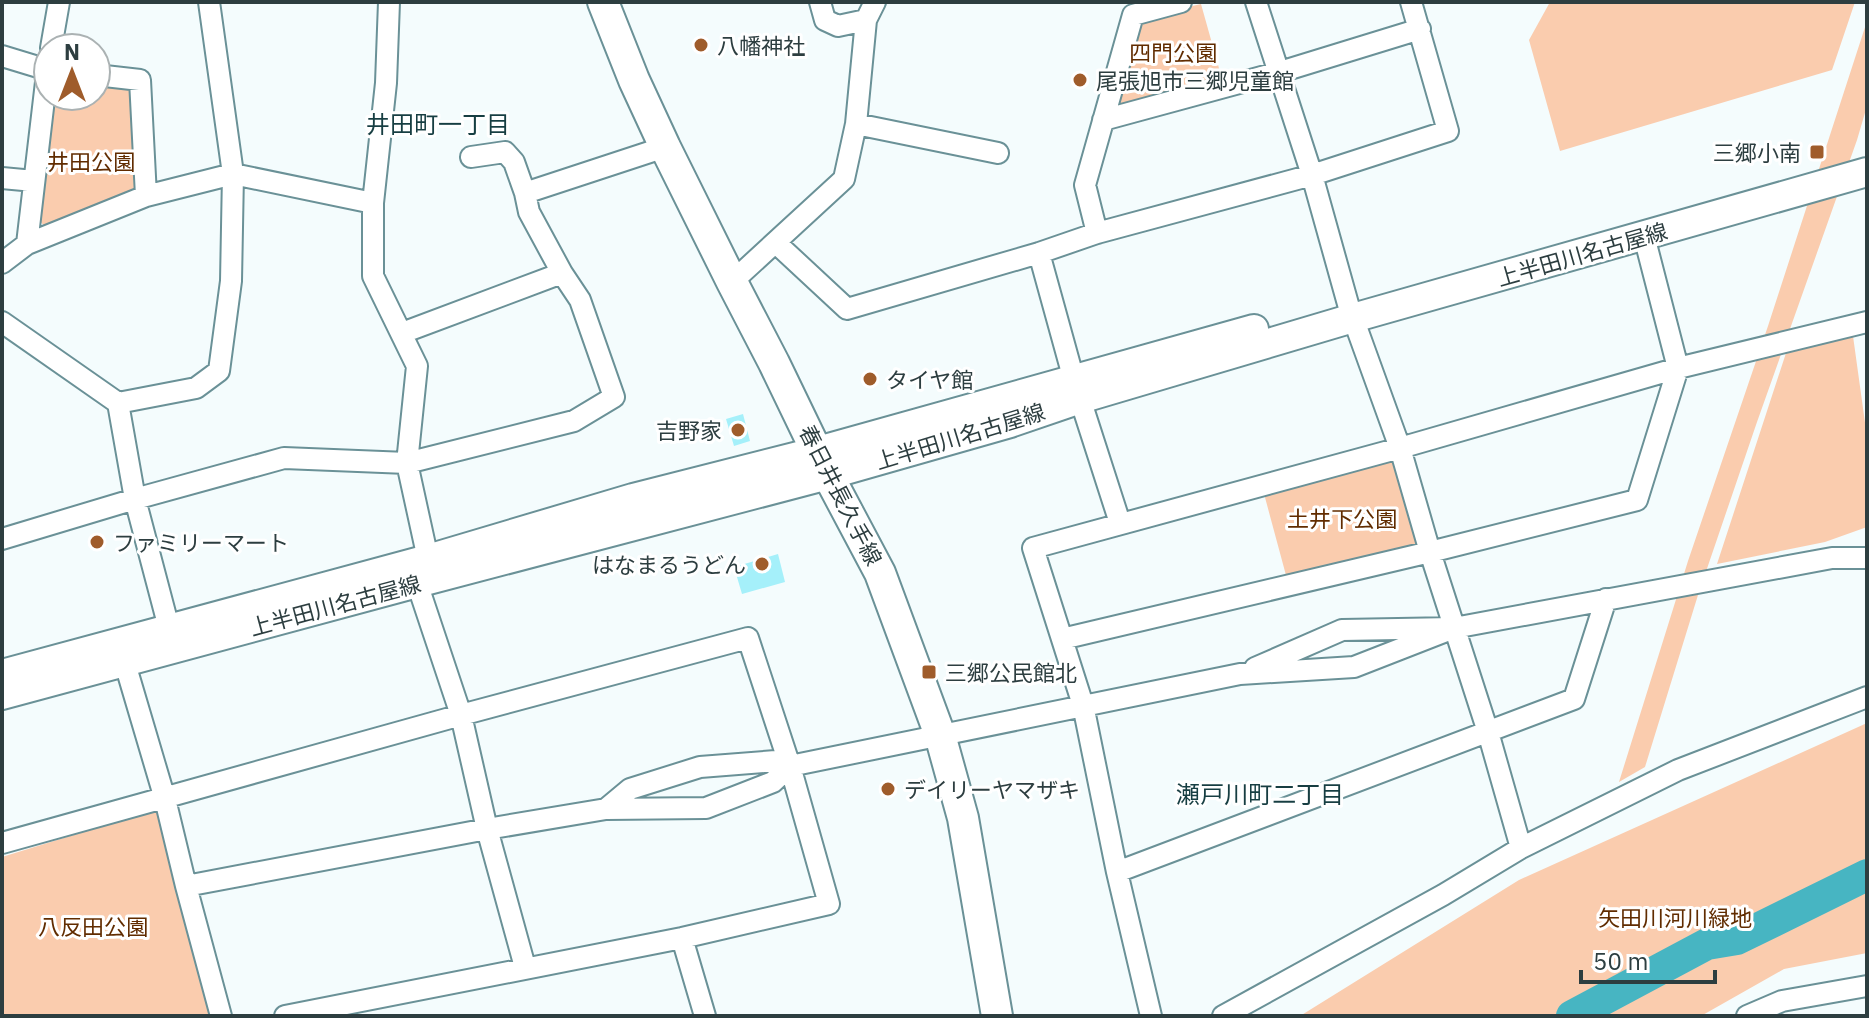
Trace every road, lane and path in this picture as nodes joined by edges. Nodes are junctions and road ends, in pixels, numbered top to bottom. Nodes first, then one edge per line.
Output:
1 (59, 2) edge
2 (209, 2) edge
3 (389, 2) edge
4 (603, 2) edge
5 (820, 2) edge
6 (1181, 2) edge
7 (1256, 2) edge
8 (1411, 2) edge
9 (871, 11) edge
10 (1420, 29) junction
11 (54, 32) edge
12 (2, 56) edge
13 (32, 64) edge
14 (1280, 72) junction
15 (112, 77) edge
16 (43, 112) edge
17 (1103, 120) junction
18 (856, 124) junction
19 (665, 147) junction
20 (998, 153) dead end
21 (1867, 153) edge
22 (471, 157) dead end
23 (1867, 172) edge
24 (233, 174) junction
25 (1312, 175) junction
26 (2, 178) edge
27 (34, 181) junction
28 (525, 193) junction
29 (146, 196) junction
30 (373, 203) junction
31 (1097, 233) junction
32 (1644, 236) junction
33 (776, 243) junction
34 (27, 244) junction
35 (1039, 253) junction
36 (2, 263) edge
37 (562, 273) junction
38 (732, 282) junction
39 (1350, 311) junction
40 (2, 322) edge
41 (1867, 322) edge
42 (402, 333) junction
43 (1678, 368) junction
44 (1077, 389) junction
45 (118, 403) junction
46 (1400, 448) junction
47 (407, 463) junction
48 (823, 463) junction
49 (135, 499) junction
50 (1120, 523) junction
51 (2, 539) edge
52 (1867, 543) edge
53 (1430, 552) junction
54 (1832, 558) junction
55 (1867, 558) edge
56 (422, 571) junction
57 (1606, 599) junction
58 (169, 628) junction
59 (1454, 628) junction
60 (1062, 639) junction
61 (122, 652) junction
62 (2, 674) edge
63 (1240, 674) junction
64 (2, 695) edge
65 (1867, 697) edge
66 (1083, 705) junction
67 (461, 715) junction
68 (1488, 732) junction
69 (940, 735) junction
70 (790, 766) junction
71 (165, 799) junction
72 (606, 809) junction
73 (487, 829) junction
74 (2, 843) edge
75 (1521, 848) junction
76 (1117, 872) junction
77 (186, 886) junction
78 (682, 938) junction
79 (525, 967) junction
80 (1867, 986) edge
81 (221, 1016) edge
82 (285, 1016) edge
83 (705, 1016) edge
84 (997, 1016) edge
85 (1151, 1016) edge
86 (1223, 1016) edge
87 (1747, 1016) edge

1 - 11 street
2 - 24 street
3 - 30 street
4 - 19 main road, 春日井長久手線
5 - 9 street
6 - 17 street
7 - 14 street
8 - 10 street
9 - 18 street
10 - 14 street
10 - 25 street
12 - 13 street
14 - 17 street
14 - 25 street
15 - 29 street
16 - 27 street
17 - 31 street
18 - 20 street
18 - 33 street
19 - 28 street
19 - 38 main road, 春日井長久手線
21 - 39 main road, 上半田川名古屋線
22 - 28 street
23 - 32 main road, 上半田川名古屋線
24 - 29 street
24 - 30 street
24 - 45 street
25 - 31 street
25 - 39 street
26 - 27 street
27 - 34 street
28 - 37 street
29 - 34 street
30 - 42 street
31 - 35 street
32 - 39 main road, 上半田川名古屋線
32 - 43 street
33 - 35 street
33 - 38 street
34 - 36 street
35 - 44 street
37 - 42 street
37 - 47 street
38 - 48 main road, 春日井長久手線
39 - 44 main road, 上半田川名古屋線
39 - 46 street
40 - 45 street
41 - 43 street
42 - 47 street
43 - 46 street
43 - 53 street
44 - 48 main road, 上半田川名古屋線
44 - 50 street
45 - 49 street
46 - 50 street
46 - 53 street
47 - 49 street
47 - 56 street
48 - 56 main road, 上半田川名古屋線
48 - 69 main road, 春日井長久手線
49 - 51 street
49 - 58 street
50 - 60 street
52 - 54 street
53 - 59 street
53 - 60 street
54 - 55 street
54 - 57 street
56 - 58 main road, 上半田川名古屋線
56 - 61 main road, 上半田川名古屋線
56 - 67 street
57 - 59 street
57 - 68 street
58 - 61 main road, 上半田川名古屋線
59 - 63 street
59 - 63 street
59 - 68 street
60 - 66 street
61 - 62 main road, 上半田川名古屋線
61 - 64 main road, 上半田川名古屋線
61 - 71 street
63 - 66 street
65 - 75 street
66 - 69 street
66 - 76 street
67 - 70 street
67 - 71 street
67 - 73 street
68 - 75 street
68 - 76 street
69 - 70 street
69 - 84 main road, 春日井長久手線
70 - 72 street
70 - 72 street
70 - 78 street
71 - 74 street
71 - 77 street
72 - 73 street
73 - 77 street
73 - 79 street
75 - 86 street
76 - 85 street
77 - 81 street
78 - 79 street
78 - 83 street
79 - 82 street
80 - 87 street

